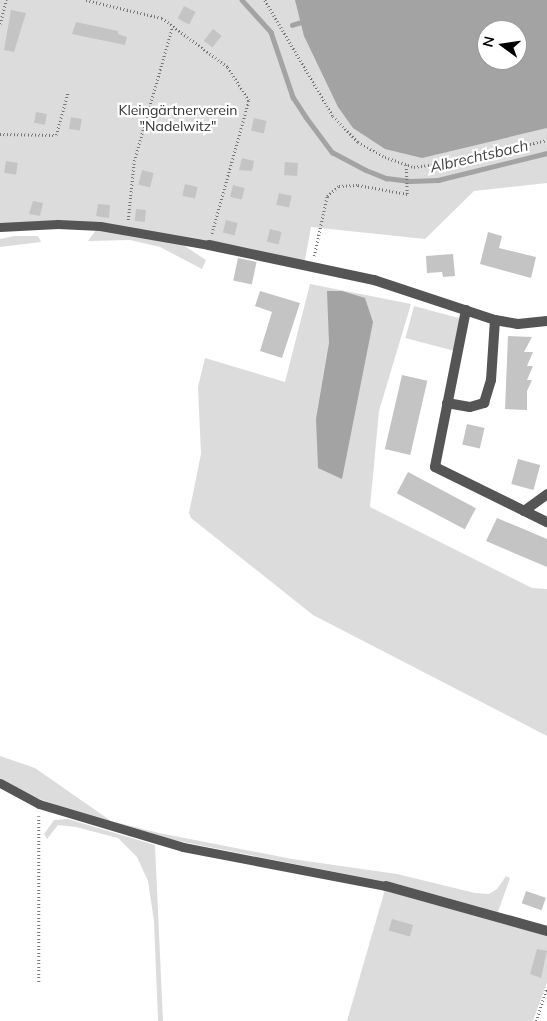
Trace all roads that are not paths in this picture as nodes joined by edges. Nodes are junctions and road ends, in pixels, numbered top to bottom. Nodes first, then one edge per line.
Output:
1 (0, 227) edge
2 (209, 245) joint
3 (466, 310) junction
4 (494, 320) junction
5 (547, 321) edge
6 (448, 403) junction
7 (547, 494) edge
8 (524, 510) junction
9 (547, 522) edge
10 (0, 783) edge
11 (386, 886) joint
12 (547, 931) edge

1 - 2 lane
2 - 3 street
3 - 4 street
3 - 6 street
4 - 5 street
4 - 6 street
6 - 8 street
7 - 8 street
8 - 9 street
10 - 11 lane
11 - 12 street

